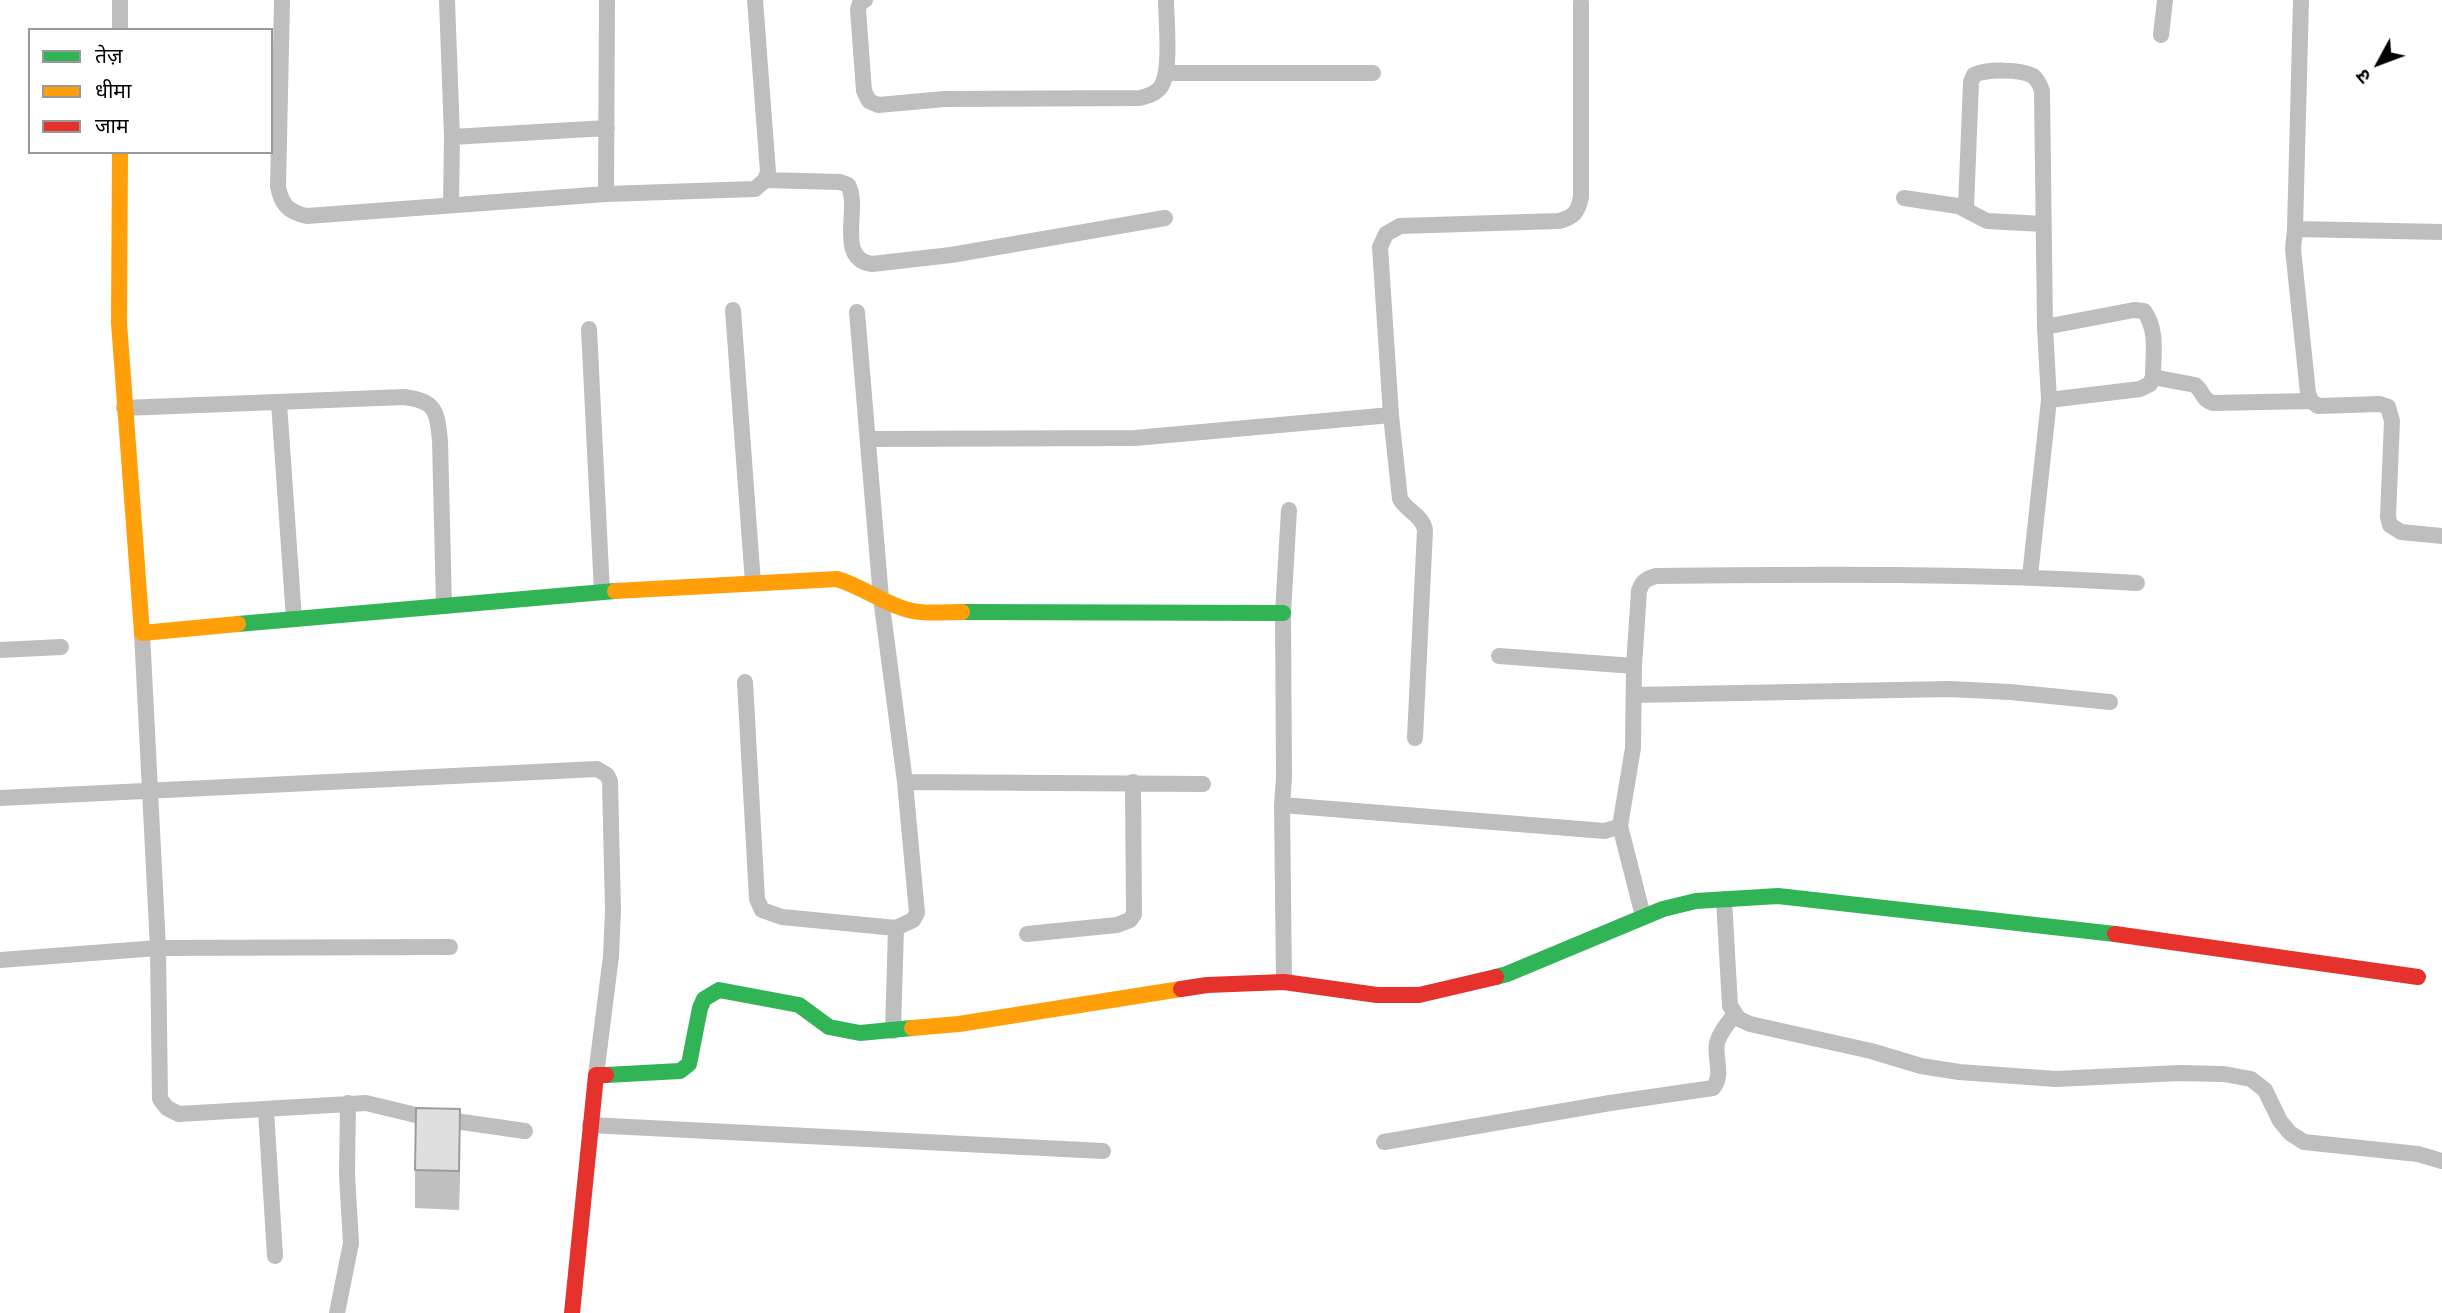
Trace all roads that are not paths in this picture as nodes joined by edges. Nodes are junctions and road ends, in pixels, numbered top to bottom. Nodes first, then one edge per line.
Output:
1 (120, 0) edge
2 (282, 0) edge
3 (447, 0) edge
4 (607, 0) edge
5 (755, 0) edge
6 (865, 0) edge
7 (1166, 0) edge
8 (2165, 0) edge
9 (2301, 0) edge
10 (1581, 3) dead end
11 (120, 28) edge
12 (2161, 35) dead end
13 (1166, 74) junction
14 (1373, 74) dead end
15 (607, 128) junction
16 (452, 137) junction
17 (120, 154) edge
18 (765, 180) junction
19 (606, 194) junction
20 (1904, 198) dead end
21 (451, 205) junction
22 (1966, 208) junction
23 (1165, 218) dead end
24 (2043, 225) junction
25 (2295, 229) junction
26 (2442, 232) edge
27 (733, 310) dead end
28 (857, 312) dead end
29 (2045, 327) junction
30 (589, 329) dead end
31 (2153, 377) junction
32 (2049, 400) junction
33 (2311, 401) junction
34 (279, 403) junction
35 (124, 408) junction
36 (1391, 415) junction
37 (868, 439) junction
38 (1289, 510) dead end
39 (2442, 536) edge
40 (2030, 576) junction
41 (753, 583) junction
42 (2137, 583) dead end
43 (603, 592) junction
44 (881, 598) junction
45 (444, 606) junction
46 (1283, 613) junction
47 (294, 619) junction
48 (142, 634) junction
49 (61, 647) dead end
50 (0, 650) edge
51 (1499, 656) dead end
52 (1634, 666) junction
53 (745, 682) dead end
54 (1634, 695) junction
55 (2110, 702) dead end
56 (1415, 737) dead end
57 (905, 782) junction
58 (1133, 782) junction
59 (1203, 784) dead end
60 (150, 791) junction
61 (0, 797) edge
62 (1282, 805) junction
63 (1620, 826) junction
64 (1724, 899) junction
65 (1643, 916) junction
66 (896, 928) junction
67 (1027, 934) dead end
68 (450, 947) dead end
69 (158, 948) junction
70 (0, 960) edge
71 (2418, 976) dead end
72 (1284, 982) junction
73 (1735, 1014) junction
74 (893, 1031) junction
75 (596, 1075) junction
76 (348, 1103) junction
77 (266, 1111) junction
78 (590, 1125) junction
79 (526, 1131) dead end
80 (1384, 1142) dead end
81 (1103, 1151) dead end
82 (2442, 1161) edge
83 (275, 1256) dead end
84 (337, 1313) edge
85 (572, 1313) edge

1 - 11 street
2 - 21 street
3 - 16 street
4 - 15 street
5 - 18 street
6 - 13 street
7 - 13 street
8 - 12 street
9 - 25 street
10 - 36 street
13 - 14 street
15 - 16 street
15 - 19 street
16 - 21 street
17 - 35 street
18 - 19 street
18 - 23 street
19 - 21 street
20 - 22 street
22 - 24 street
22 - 24 street
24 - 29 street
25 - 26 street
25 - 33 street
27 - 41 street
28 - 37 street
29 - 31 street
29 - 32 street
30 - 43 street
31 - 32 street
31 - 33 street
32 - 40 street
33 - 39 street
34 - 35 street
34 - 45 street
34 - 47 street
35 - 48 street
36 - 37 street
36 - 56 street
37 - 44 street
38 - 46 street
40 - 42 street
40 - 52 street
41 - 43 street
41 - 44 street
43 - 45 street
44 - 46 street
44 - 57 street
45 - 47 street
46 - 62 street
47 - 48 street
48 - 60 street
49 - 50 street
51 - 52 street
52 - 54 street
53 - 66 street
54 - 55 street
54 - 63 street
57 - 58 street
57 - 66 street
58 - 59 street
58 - 67 street
60 - 61 street
60 - 69 street
60 - 75 street
62 - 63 street
62 - 72 street
63 - 65 street
64 - 65 street
64 - 71 street
64 - 73 street
65 - 72 street
66 - 74 street
68 - 69 street
69 - 70 street
69 - 77 street
72 - 74 street
73 - 80 street
73 - 82 street
74 - 75 street
75 - 78 street
76 - 77 street
76 - 79 street
76 - 84 street
77 - 83 street
78 - 81 street
78 - 85 street

